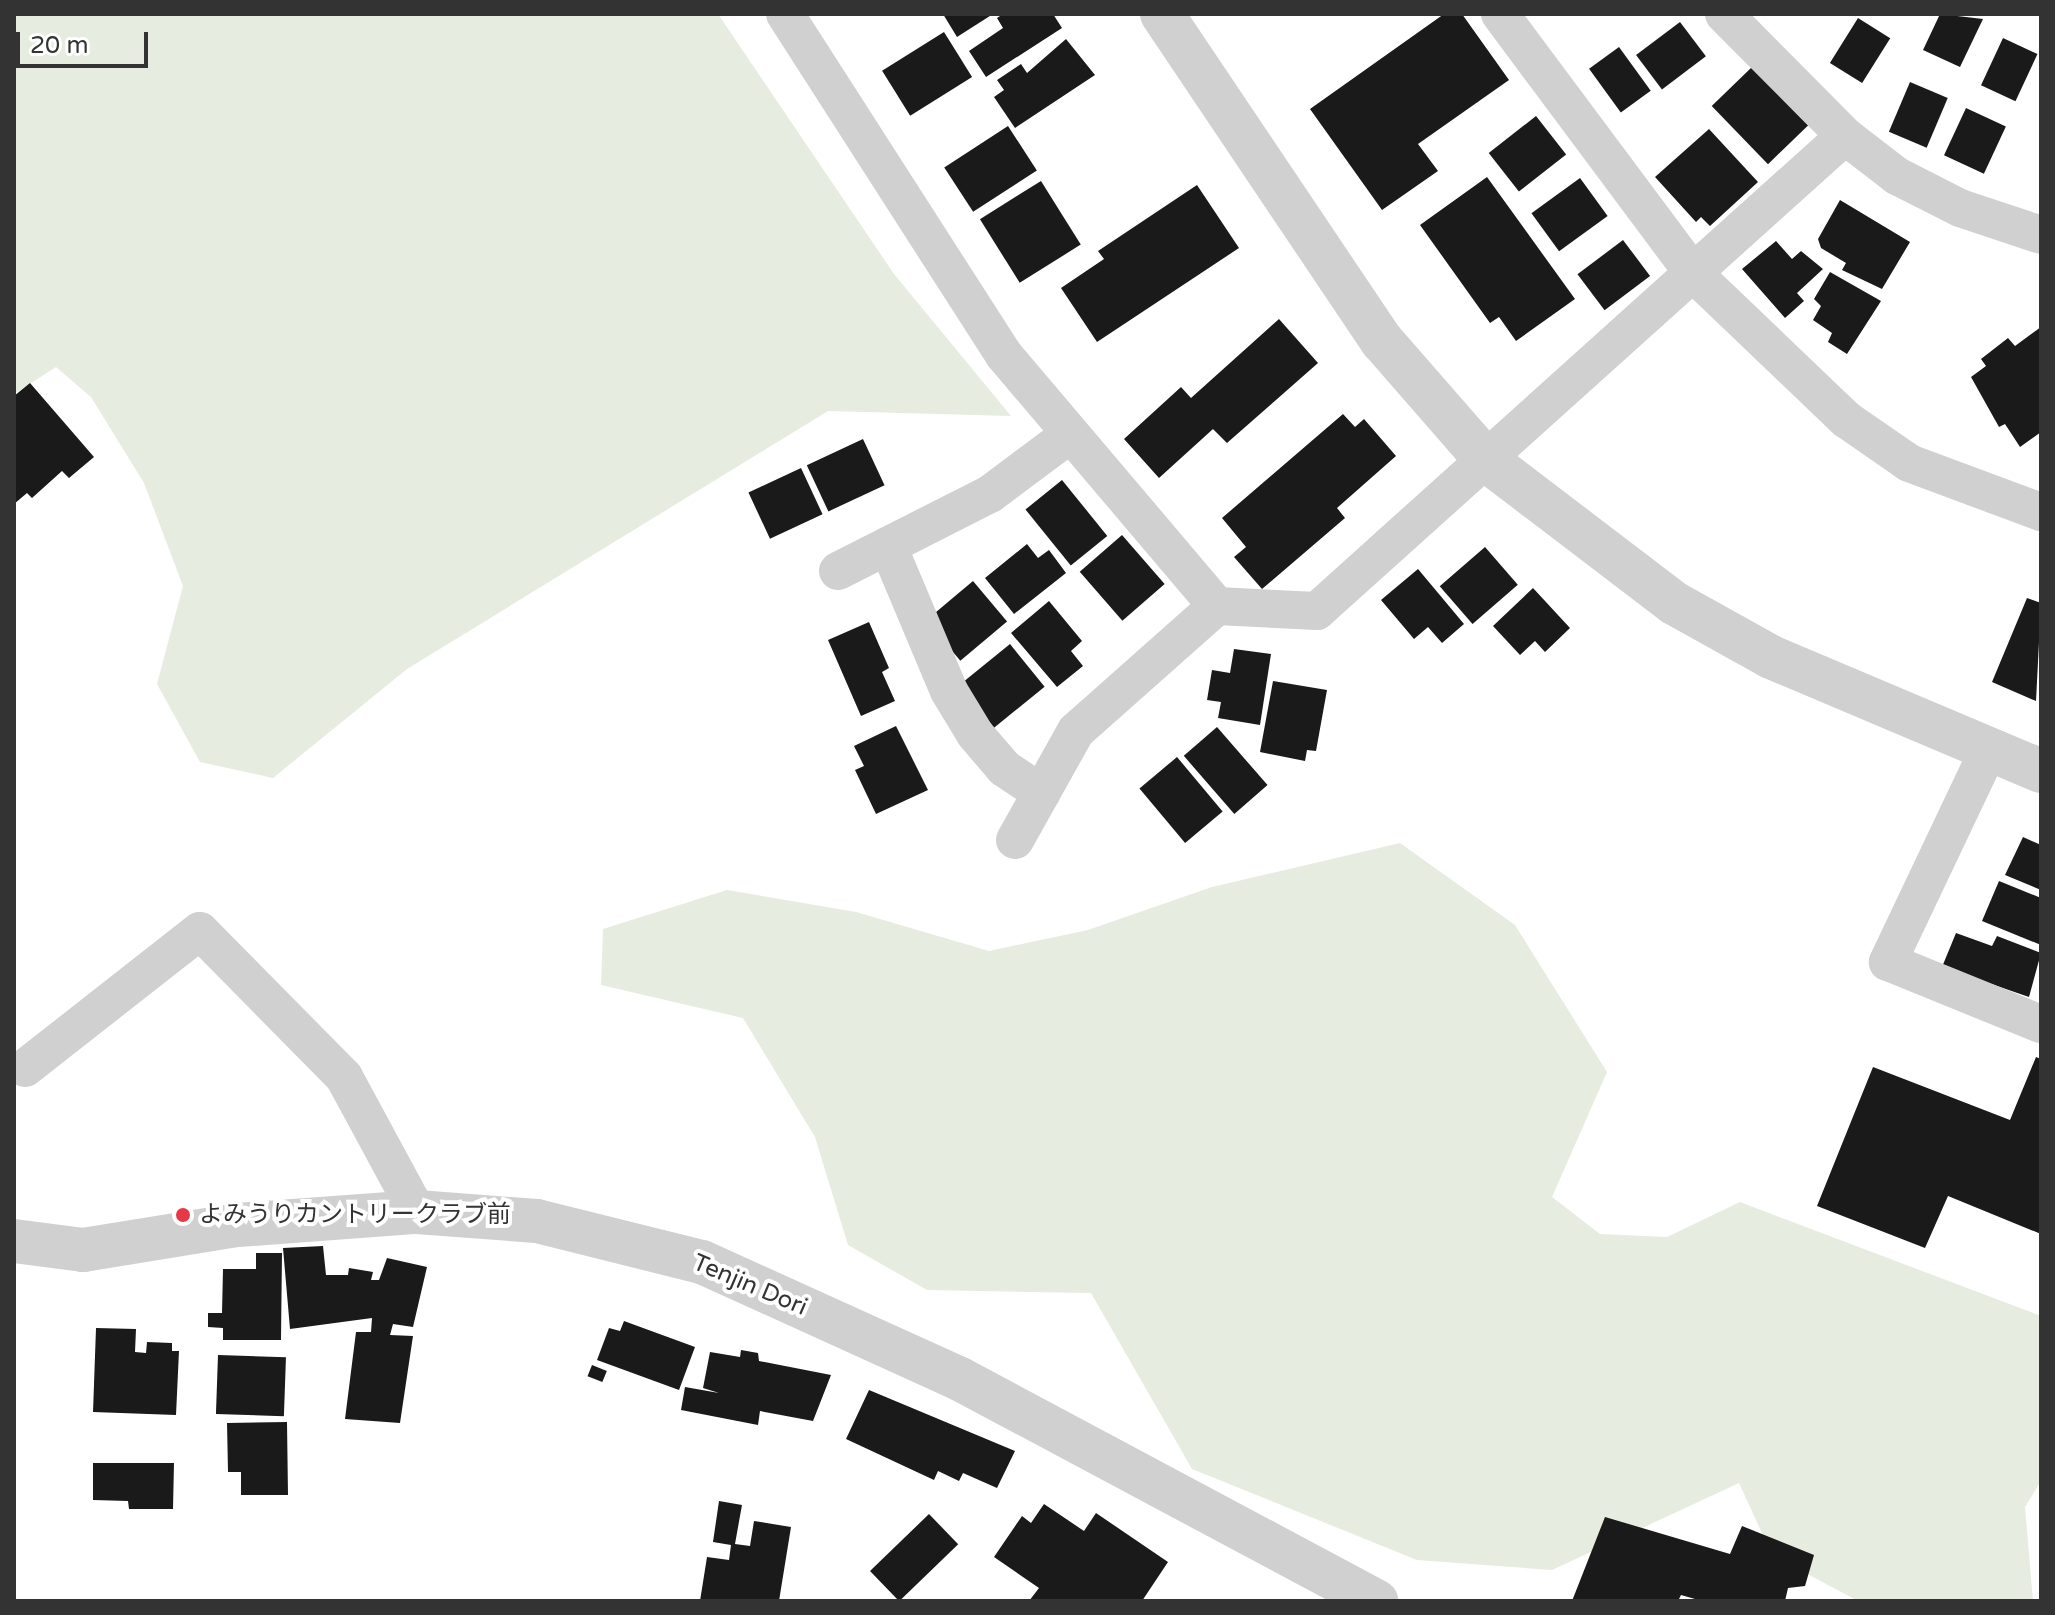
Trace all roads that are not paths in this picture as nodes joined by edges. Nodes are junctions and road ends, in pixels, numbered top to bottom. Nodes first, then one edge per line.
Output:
1 (785, 14) edge
2 (1162, 14) edge
3 (1500, 14) edge
4 (1724, 14) edge
5 (1845, 136) junction
6 (2041, 235) edge
7 (1693, 273) junction
8 (1069, 435) junction
9 (1485, 459) junction
10 (2041, 512) edge
11 (888, 546) junction
12 (838, 571) dead end
13 (1217, 606) junction
14 (1989, 749) junction
15 (2041, 771) edge
16 (1041, 793) junction
17 (1015, 840) dead end
18 (2041, 1024) edge
19 (25, 1068) dead end
20 (417, 1212) junction
21 (14, 1241) edge
22 (1376, 1601) edge

1 - 8 street
2 - 9 street
3 - 7 street
4 - 5 street
5 - 6 street
5 - 7 street
7 - 9 street
7 - 10 street
8 - 11 street
8 - 13 street
9 - 13 street
9 - 14 street
11 - 12 street
11 - 16 street
13 - 16 street
14 - 15 street
14 - 18 street
16 - 17 street
19 - 20 street
20 - 21 street, Tenjin Dori
20 - 22 street, Tenjin Dori

